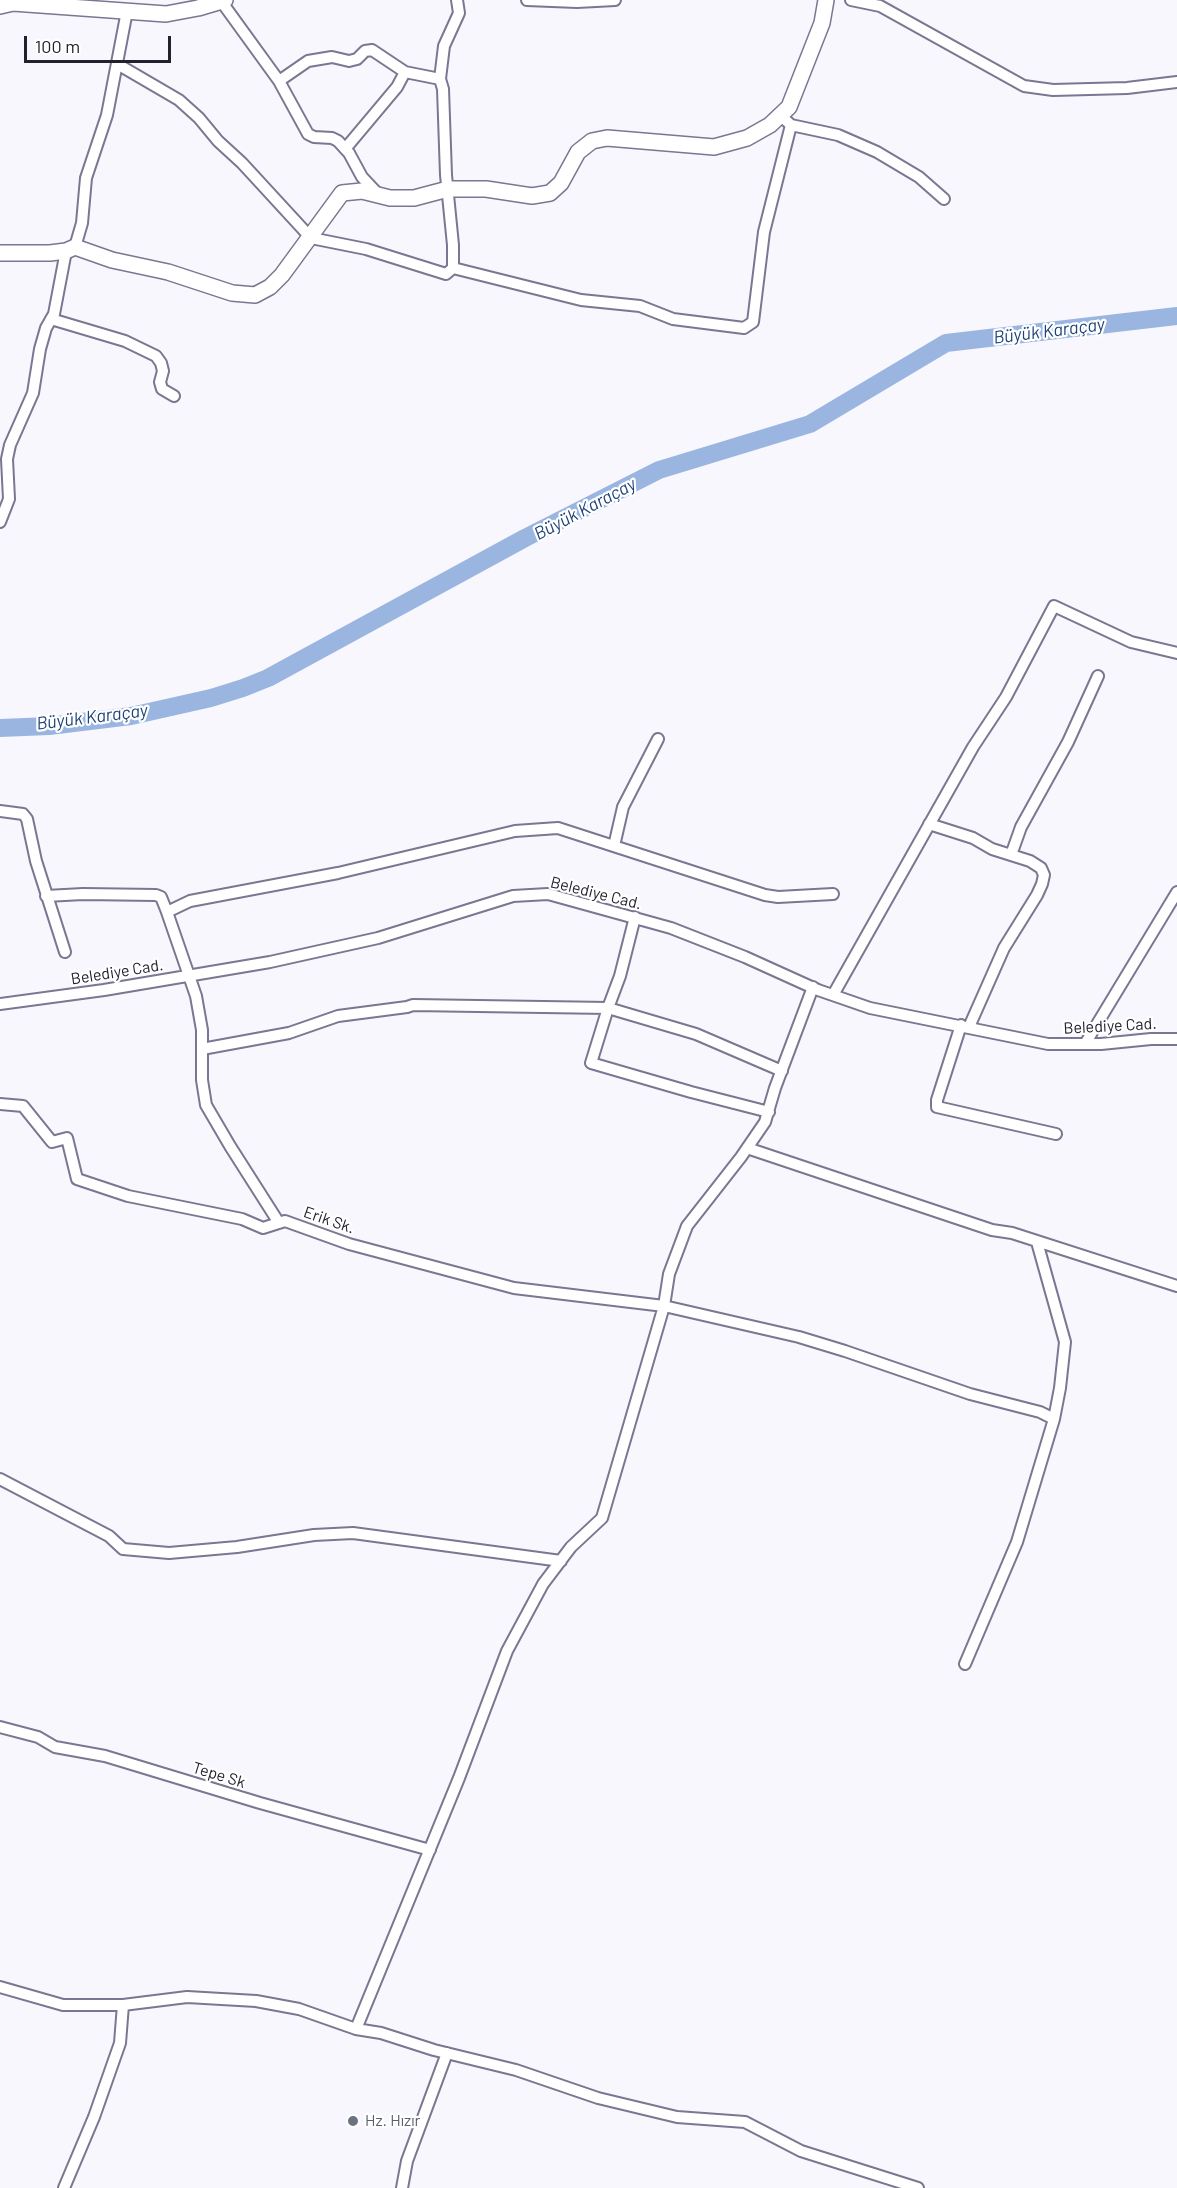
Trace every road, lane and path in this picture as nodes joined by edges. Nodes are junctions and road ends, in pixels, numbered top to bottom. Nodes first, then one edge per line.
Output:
1 (457, 0) edge
2 (527, 0) edge
3 (599, 0) edge
4 (615, 0) edge
5 (826, 0) edge
6 (851, 0) edge
7 (223, 1) edge
8 (0, 6) edge
9 (127, 11) junction
10 (118, 64) junction
11 (405, 72) junction
12 (440, 79) junction
13 (279, 81) junction
14 (1177, 82) edge
15 (786, 120) junction
16 (345, 149) junction
17 (448, 189) junction
18 (380, 195) junction
19 (944, 199) dead end
20 (311, 238) junction
21 (70, 249) junction
22 (0, 253) edge
23 (453, 268) junction
24 (51, 319) junction
25 (174, 396) dead end
26 (0, 522) edge
27 (1177, 653) edge
28 (1098, 676) dead end
29 (658, 739) dead end
30 (0, 811) edge
31 (929, 824) junction
32 (614, 846) junction
33 (1011, 855) junction
34 (1177, 892) edge
35 (833, 894) dead end
36 (46, 896) junction
37 (168, 912) junction
38 (635, 918) junction
39 (64, 952) dead end
40 (189, 976) junction
41 (813, 987) junction
42 (833, 995) junction
43 (0, 1004) edge
44 (608, 1008) junction
45 (965, 1026) junction
46 (1177, 1039) edge
47 (1085, 1044) junction
48 (202, 1049) junction
49 (782, 1071) junction
50 (0, 1104) edge
51 (768, 1112) junction
52 (1056, 1134) dead end
53 (747, 1148) junction
54 (279, 1223) junction
55 (1037, 1242) junction
56 (1177, 1286) edge
57 (664, 1306) junction
58 (1054, 1419) junction
59 (0, 1479) edge
60 (561, 1561) junction
61 (965, 1664) dead end
62 (0, 1727) edge
63 (430, 1850) junction
64 (0, 1987) edge
65 (123, 2005) junction
66 (356, 2029) junction
67 (447, 2053) junction
68 (64, 2188) edge
69 (402, 2188) edge
70 (918, 2188) edge

1 - 12 street
2 - 3 street
3 - 4 street
5 - 15 street
6 - 14 street
7 - 9 street
7 - 13 street
8 - 9 street
9 - 10 street
10 - 20 street
10 - 21 street
11 - 12 street
11 - 13 street
11 - 16 street
12 - 17 street
13 - 16 street
15 - 17 street
15 - 19 street
15 - 23 street
16 - 18 street
17 - 18 street
17 - 23 street
18 - 20 street
20 - 21 street
20 - 23 street
21 - 22 street
21 - 24 street
24 - 25 street
24 - 26 street
27 - 31 street
28 - 33 street
29 - 32 street
30 - 36 street
31 - 33 street
31 - 42 street
32 - 35 street
32 - 37 street
33 - 45 street
34 - 47 street
36 - 37 street
36 - 39 street
37 - 40 street
38 - 40 street, Belediye Cad.
38 - 41 street, Belediye Cad.
38 - 44 street
40 - 43 street, Belediye Cad.
40 - 48 street
41 - 42 street, Belediye Cad.
41 - 49 street
42 - 45 street, Belediye Cad.
44 - 48 street
44 - 49 street
44 - 51 street
45 - 47 street, Belediye Cad.
45 - 52 street
46 - 47 street, Belediye Cad.
48 - 54 street
49 - 51 street
50 - 54 street, Erik Sk.
51 - 53 street
53 - 55 street
53 - 57 street
54 - 57 street, Erik Sk.
55 - 56 street
55 - 58 street
57 - 58 street, Erik Sk.
57 - 60 street
58 - 61 street
59 - 60 street
60 - 63 street
62 - 63 street, Tepe Sk
63 - 66 street
64 - 65 street
65 - 66 street
65 - 68 street
66 - 67 street
67 - 69 street
67 - 70 street

